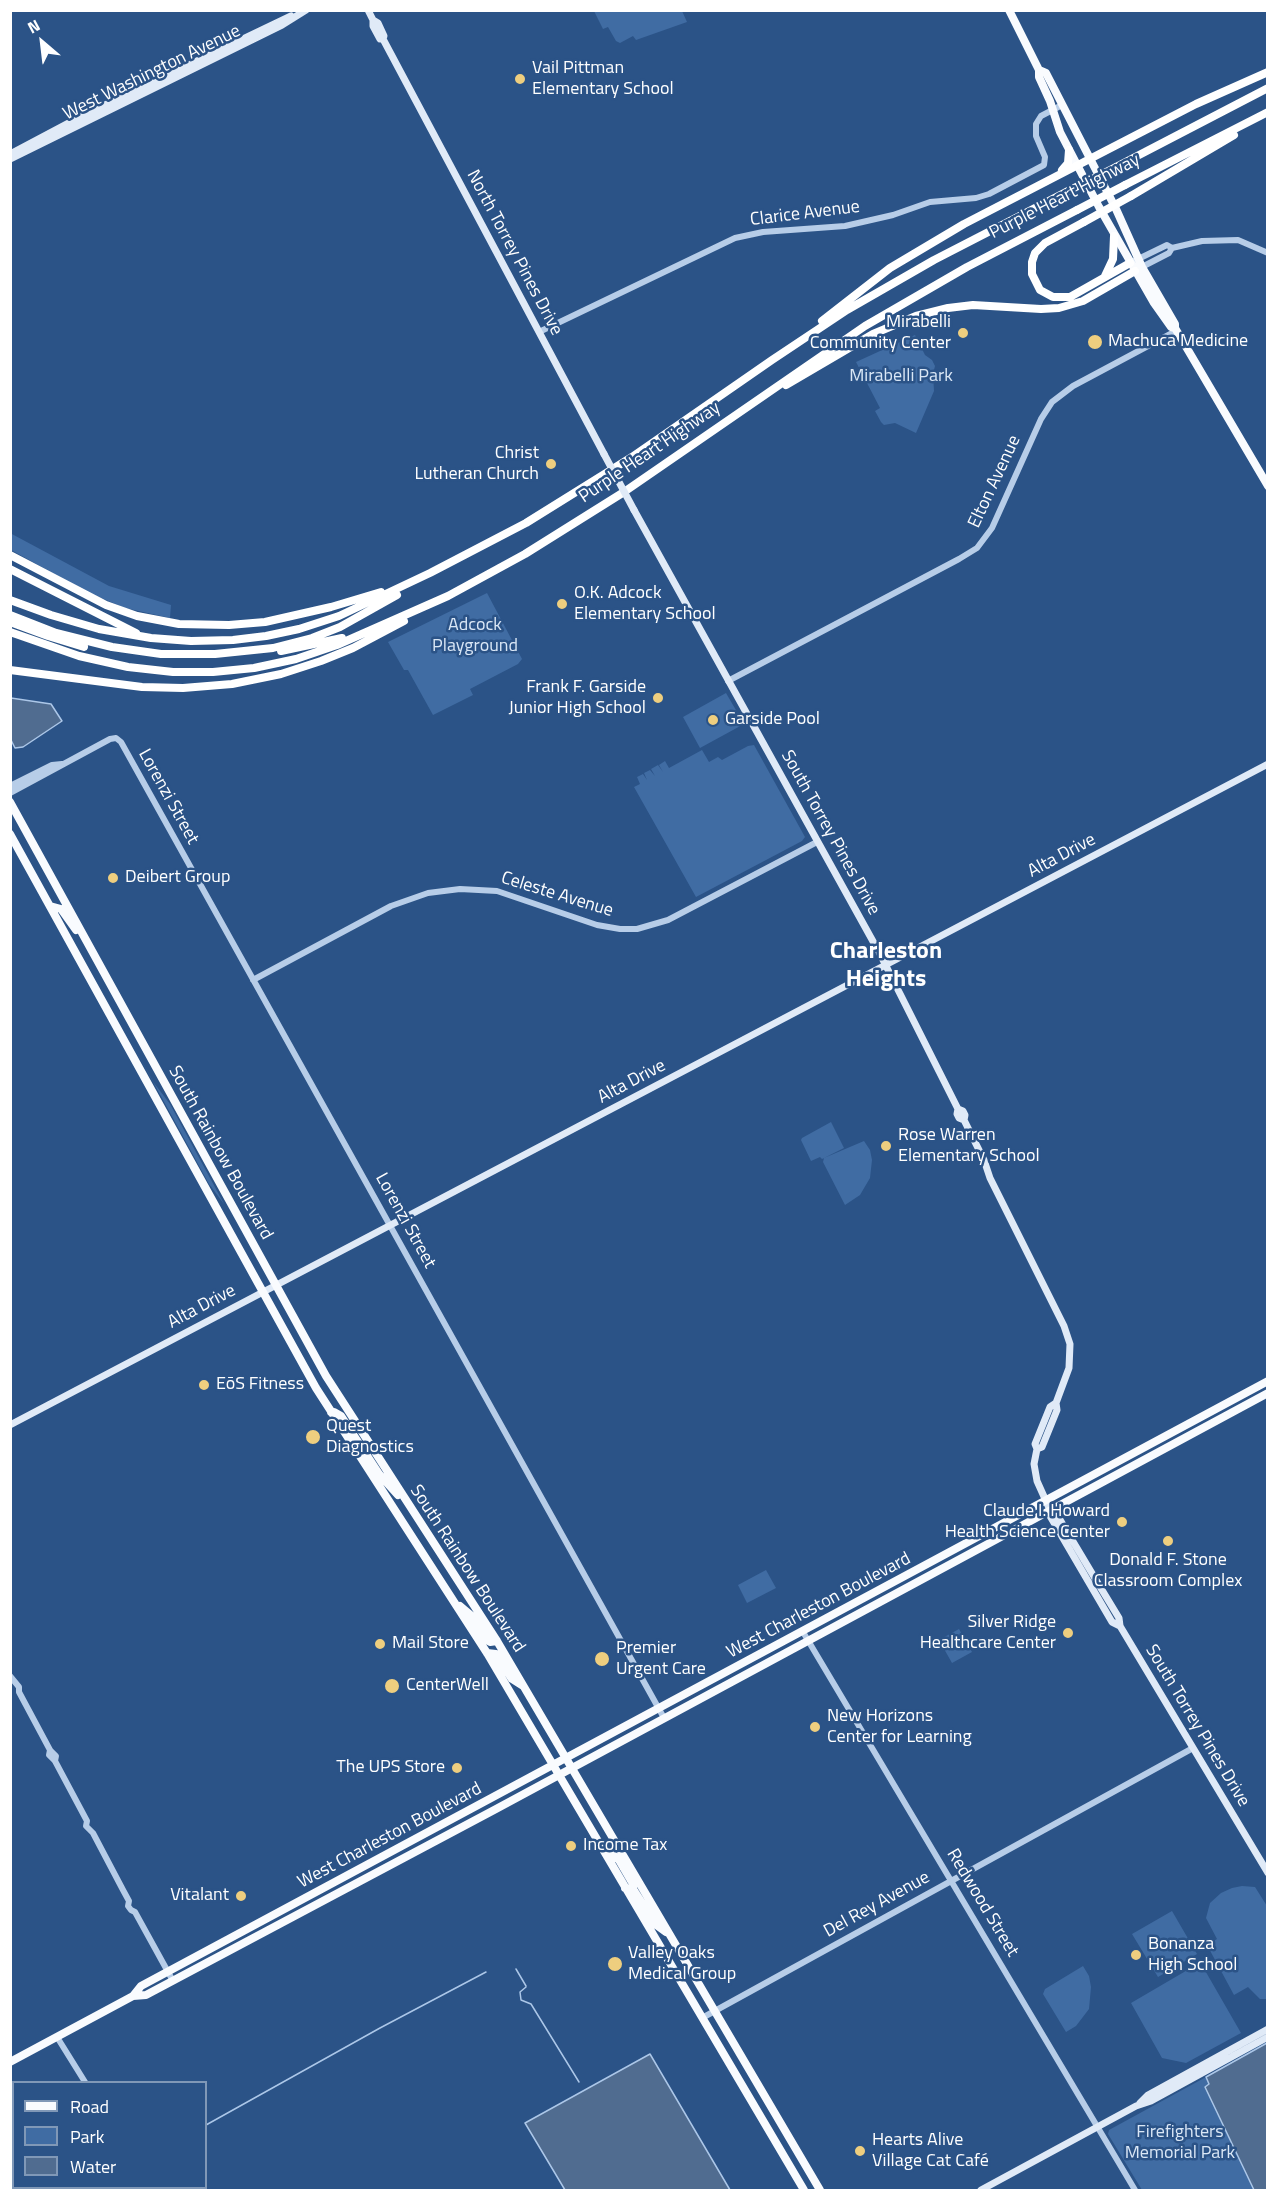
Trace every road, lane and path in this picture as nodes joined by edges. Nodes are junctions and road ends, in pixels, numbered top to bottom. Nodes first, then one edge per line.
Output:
1 (368, 10) edge
2 (1009, 10) edge
3 (305, 11) edge
4 (1039, 70) junction
5 (1268, 72) edge
6 (1268, 88) edge
7 (1062, 105) junction
8 (1053, 109) junction
9 (93, 114) junction
10 (1268, 114) edge
11 (1069, 150) junction
12 (10, 154) edge
13 (10, 159) edge
14 (1090, 159) junction
15 (1077, 165) junction
16 (1058, 175) junction
17 (1114, 236) junction
18 (1268, 253) edge
19 (1136, 265) junction
20 (1101, 280) junction
21 (1176, 329) junction
22 (539, 332) junction
23 (772, 360) junction
24 (729, 419) junction
25 (618, 480) joint
26 (1268, 486) edge
27 (10, 555) edge
28 (445, 566) junction
29 (10, 569) edge
30 (418, 580) junction
31 (448, 596) junction
32 (10, 600) edge
33 (10, 615) edge
34 (10, 622) edge
35 (385, 624) junction
36 (10, 633) edge
37 (144, 637) junction
38 (149, 655) junction
39 (10, 671) edge
40 (728, 681) junction
41 (62, 764) junction
42 (1268, 764) edge
43 (10, 786) edge
44 (10, 793) edge
45 (10, 802) edge
46 (10, 834) edge
47 (817, 842) junction
48 (50, 906) junction
49 (85, 939) junction
50 (886, 966) junction
51 (253, 980) junction
52 (390, 1226) junction
53 (275, 1286) junction
54 (262, 1293) junction
55 (1268, 1381) edge
56 (1268, 1393) edge
57 (1056, 1403) junction
58 (331, 1412) junction
59 (1048, 1413) junction
60 (10, 1425) edge
61 (1045, 1438) junction
62 (1037, 1449) junction
63 (1045, 1501) junction
64 (409, 1506) junction
65 (1050, 1510) junction
66 (969, 1542) junction
67 (955, 1561) junction
68 (1077, 1562) junction
69 (1099, 1585) junction
70 (452, 1599) junction
71 (1109, 1609) junction
72 (803, 1632) junction
73 (497, 1641) junction
74 (808, 1641) junction
75 (487, 1653) junction
76 (12, 1678) edge
77 (524, 1686) junction
78 (659, 1709) junction
79 (664, 1718) junction
80 (1193, 1748) junction
81 (567, 1758) junction
82 (553, 1766) junction
83 (572, 1768) junction
84 (559, 1775) junction
85 (600, 1845) junction
86 (1268, 1873) edge
87 (952, 1881) junction
88 (639, 1883) junction
89 (625, 1888) junction
90 (670, 1935) junction
91 (168, 1971) junction
92 (173, 1981) junction
93 (133, 1996) junction
94 (715, 2011) junction
95 (702, 2018) junction
96 (1268, 2030) edge
97 (57, 2037) junction
98 (1268, 2037) edge
99 (10, 2062) edge
100 (84, 2081) edge
101 (1136, 2106) junction
102 (1097, 2127) junction
103 (784, 2129) junction
104 (771, 2136) junction
105 (790, 2138) junction
106 (777, 2145) junction
107 (804, 2190) edge
108 (820, 2190) edge
109 (981, 2190) edge
110 (1135, 2190) edge

1 - 22 main road, North Torrey Pines Drive
2 - 4 main road
3 - 9 main road, West Washington Avenue
4 - 7 main road
4 - 8 main road
5 - 14 highway
6 - 23 highway, Purple Heart Highway, bridge
7 - 8 street, Clarice Avenue
7 - 14 main road
8 - 11 main road
8 - 22 street, Clarice Avenue
9 - 12 main road, West Washington Avenue
9 - 13 main road, West Washington Avenue
10 - 20 highway, bridge
10 - 24 highway, Purple Heart Highway, bridge
11 - 15 main road
11 - 16 highway
14 - 15 highway
14 - 19 main road
15 - 16 highway
15 - 17 main road
16 - 23 highway
17 - 19 main road
17 - 20 highway
18 - 19 street
19 - 20 highway
19 - 21 main road
19 - 24 highway
21 - 26 main road
21 - 40 street, Elton Avenue
22 - 25 main road, North Torrey Pines Drive, bridge
23 - 28 highway, Purple Heart Highway
24 - 31 highway, Purple Heart Highway
25 - 40 main road, South Torrey Pines Drive, bridge
27 - 30 highway
28 - 30 highway, Purple Heart Highway
28 - 38 highway
29 - 37 highway
30 - 37 highway, Purple Heart Highway
31 - 35 highway, Purple Heart Highway
31 - 39 highway
32 - 37 highway, Purple Heart Highway
33 - 38 highway
34 - 38 highway
35 - 36 highway, Purple Heart Highway
35 - 38 highway
40 - 47 main road, South Torrey Pines Drive
41 - 43 street
41 - 44 street
41 - 51 street, Lorenzi Street
42 - 50 main road, Alta Drive
45 - 49 main road, South Rainbow Boulevard
46 - 48 main road, South Rainbow Boulevard
47 - 50 main road, South Torrey Pines Drive
47 - 51 street, Celeste Avenue
48 - 49 main road
48 - 54 main road, South Rainbow Boulevard
49 - 53 main road, South Rainbow Boulevard
50 - 52 main road, Alta Drive
50 - 57 main road, South Torrey Pines Drive
51 - 52 street, Lorenzi Street
52 - 53 main road, Alta Drive
52 - 78 street, Lorenzi Street
53 - 54 main road, Alta Drive
53 - 64 main road, South Rainbow Boulevard
54 - 58 main road, South Rainbow Boulevard
54 - 60 main road, Alta Drive
55 - 63 main road, West Charleston Boulevard
56 - 65 main road, West Charleston Boulevard
57 - 59 main road, South Torrey Pines Drive
57 - 61 main road, South Torrey Pines Drive
58 - 64 main road
58 - 70 main road, South Rainbow Boulevard
59 - 61 main road
59 - 62 main road, South Torrey Pines Drive
61 - 62 main road, South Torrey Pines Drive
62 - 63 main road, South Torrey Pines Drive
63 - 65 main road, South Torrey Pines Drive
63 - 66 main road, West Charleston Boulevard
64 - 73 main road, South Rainbow Boulevard
65 - 67 main road, West Charleston Boulevard
65 - 68 main road, South Torrey Pines Drive
65 - 69 main road, South Torrey Pines Drive
66 - 67 main road
66 - 72 main road, West Charleston Boulevard
67 - 74 main road, West Charleston Boulevard
68 - 69 main road
68 - 71 main road, South Torrey Pines Drive
69 - 71 main road, South Torrey Pines Drive
70 - 73 main road
70 - 75 main road, South Rainbow Boulevard
71 - 80 main road, South Torrey Pines Drive
72 - 74 street, Redwood Street
72 - 78 main road, West Charleston Boulevard
73 - 77 main road, South Rainbow Boulevard
74 - 79 main road, West Charleston Boulevard
74 - 87 street, Redwood Street
75 - 77 main road
75 - 82 main road, South Rainbow Boulevard
76 - 91 street
77 - 81 main road, South Rainbow Boulevard
78 - 79 street, Lorenzi Street
78 - 81 main road, West Charleston Boulevard
79 - 83 main road, West Charleston Boulevard
80 - 86 main road, South Torrey Pines Drive
80 - 87 street, Del Rey Avenue
81 - 82 main road, West Charleston Boulevard
81 - 83 main road, South Rainbow Boulevard
82 - 84 main road, South Rainbow Boulevard
82 - 91 main road, West Charleston Boulevard
83 - 84 main road, West Charleston Boulevard
83 - 88 main road, South Rainbow Boulevard
84 - 85 main road, South Rainbow Boulevard
84 - 92 main road, West Charleston Boulevard
85 - 88 main road
85 - 89 main road, South Rainbow Boulevard
87 - 94 street, Del Rey Avenue
87 - 102 street, Redwood Street
88 - 90 main road, South Rainbow Boulevard
89 - 90 main road
89 - 95 main road, South Rainbow Boulevard
90 - 94 main road, South Rainbow Boulevard
91 - 92 street
91 - 93 main road, West Charleston Boulevard
92 - 93 main road, West Charleston Boulevard
93 - 97 main road, West Charleston Boulevard
94 - 95 street, Del Rey Avenue
94 - 103 main road, South Rainbow Boulevard
95 - 104 main road, South Rainbow Boulevard
96 - 101 main road
97 - 99 main road, West Charleston Boulevard
97 - 100 street
98 - 101 main road
101 - 102 main road
102 - 109 main road
102 - 110 street, Redwood Street
103 - 104 main road
103 - 105 main road, South Rainbow Boulevard
104 - 106 main road, South Rainbow Boulevard
105 - 106 main road
105 - 108 main road, South Rainbow Boulevard
106 - 107 main road, South Rainbow Boulevard

